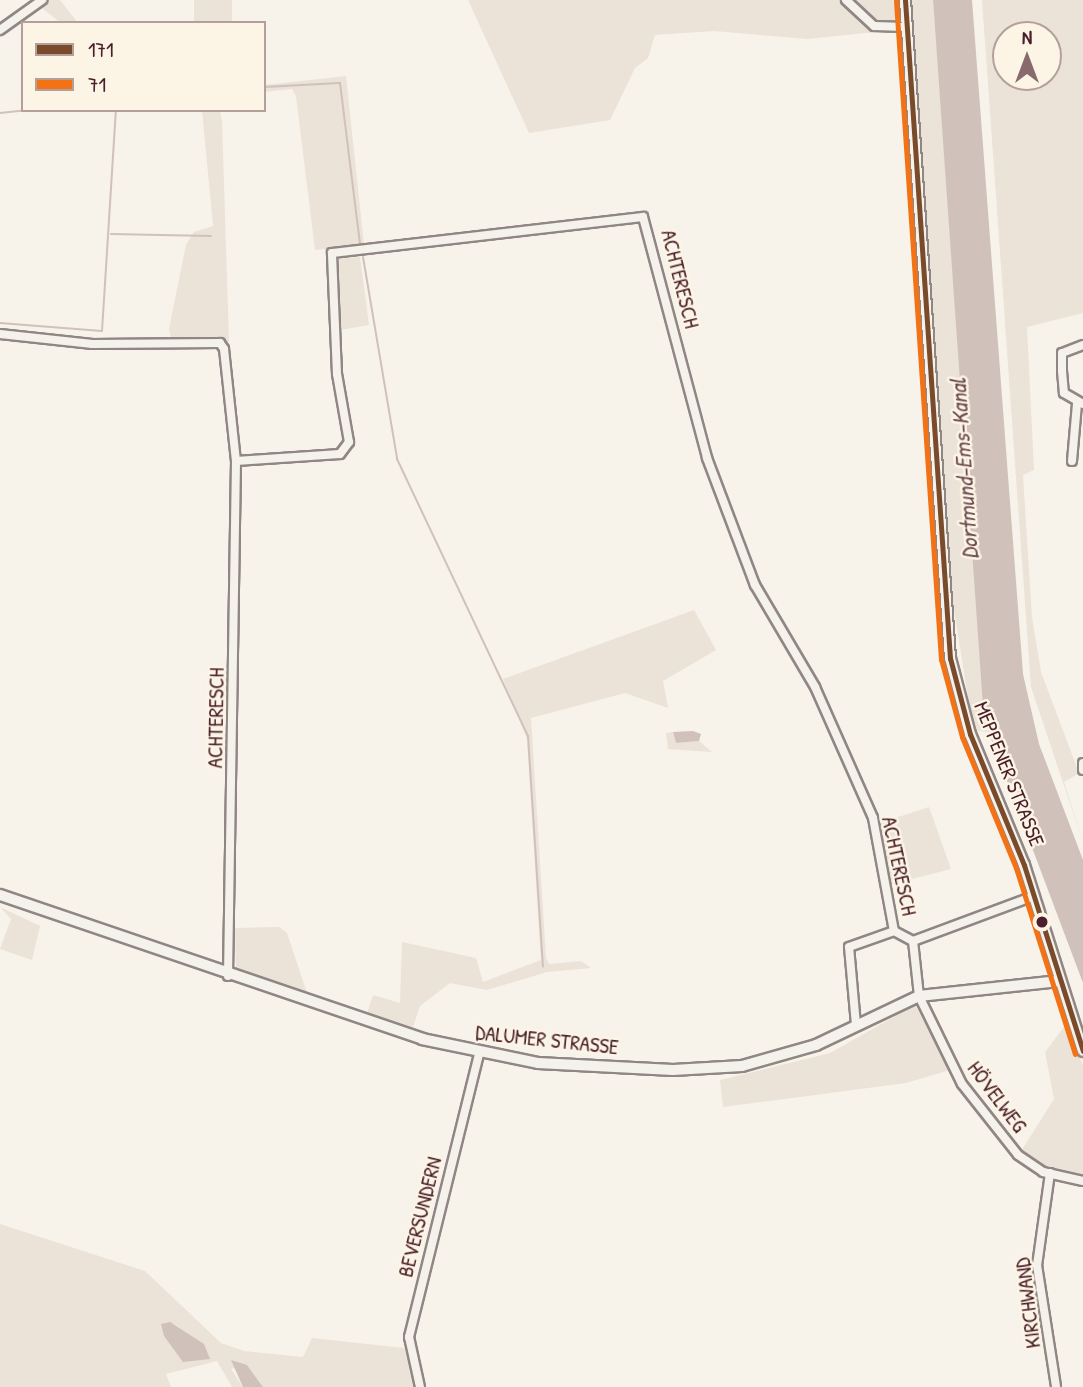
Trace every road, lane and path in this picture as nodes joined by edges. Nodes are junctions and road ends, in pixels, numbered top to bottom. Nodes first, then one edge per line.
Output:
1 (42, 0) edge
2 (846, 0) edge
3 (905, 0) edge
4 (906, 27) junction
5 (0, 30) edge
6 (0, 334) edge
7 (1083, 345) edge
8 (1080, 404) edge
9 (236, 461) junction
10 (1072, 461) dead end
11 (1083, 764) edge
12 (1083, 770) edge
13 (0, 895) edge
14 (1034, 896) junction
15 (894, 931) junction
16 (913, 941) junction
17 (228, 976) junction
18 (1059, 981) junction
19 (919, 996) junction
20 (856, 1024) junction
21 (1083, 1051) edge
22 (479, 1055) junction
23 (1051, 1173) junction
24 (1083, 1181) edge
25 (420, 1387) edge
26 (1056, 1387) edge

1 - 5 street
2 - 4 street
3 - 4 main road, MEPPENER STRASSE
4 - 14 main road, MEPPENER STRASSE
6 - 9 street, ACHTERESCH
7 - 8 street
8 - 10 street
9 - 15 street, ACHTERESCH
9 - 17 street, ACHTERESCH
11 - 12 street
13 - 17 main road, DALUMER STRASSE
14 - 16 street
14 - 18 main road, MEPPENER STRASSE
15 - 16 street
15 - 20 street
16 - 19 street, HÖVELWEG
17 - 22 main road, DALUMER STRASSE
18 - 19 main road, DALUMER STRASSE
18 - 21 main road, MEPPENER STRASSE
19 - 20 main road, DALUMER STRASSE
19 - 23 street, HÖVELWEG
20 - 22 main road, DALUMER STRASSE
22 - 25 street, BEVERSUNDERN
23 - 24 street, HÖVELWEG
23 - 26 street, KIRCHWAND

